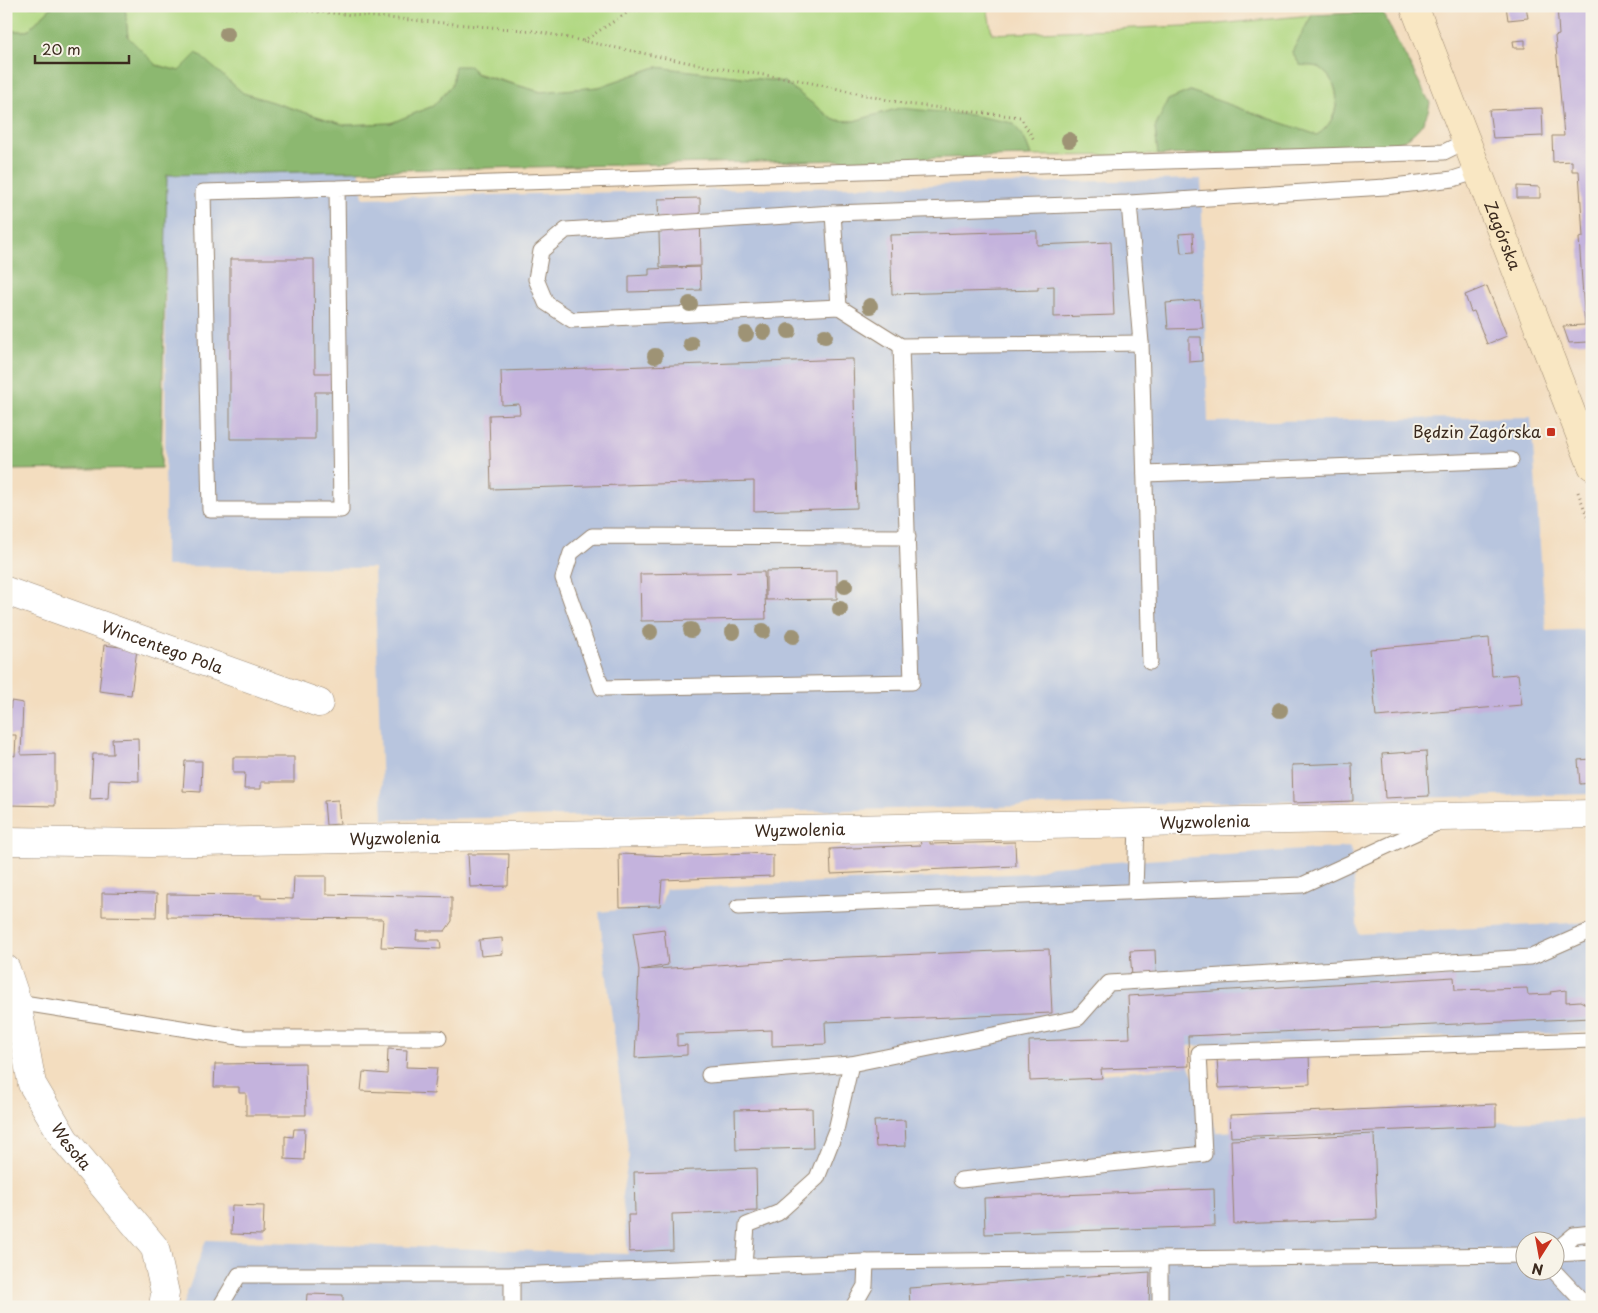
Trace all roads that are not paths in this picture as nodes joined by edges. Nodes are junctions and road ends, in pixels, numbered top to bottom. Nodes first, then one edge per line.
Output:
1 (1414, 6) edge
2 (1466, 141) junction
3 (1478, 171) junction
4 (337, 188) junction
5 (1129, 203) junction
6 (833, 213) junction
7 (839, 307) junction
8 (1141, 343) junction
9 (901, 346) junction
10 (1511, 460) dead end
11 (1592, 466) edge
12 (1145, 474) junction
13 (908, 537) junction
14 (6, 591) edge
15 (1150, 662) dead end
16 (319, 703) dead end
17 (1592, 814) edge
18 (1452, 817) junction
19 (1137, 823) junction
20 (6, 841) edge
21 (1135, 891) junction
22 (738, 907) dead end
23 (1590, 931) dead end
24 (6, 969) edge
25 (17, 1002) junction
26 (439, 1038) dead end
27 (1592, 1040) edge
28 (850, 1064) junction
29 (709, 1075) dead end
30 (961, 1180) dead end
31 (1592, 1233) edge
32 (1566, 1242) edge
33 (1592, 1252) edge
34 (1566, 1253) edge
35 (1516, 1255) edge
36 (1160, 1259) junction
37 (866, 1262) junction
38 (744, 1266) junction
39 (512, 1275) junction
40 (1562, 1280) edge
41 (163, 1307) edge
42 (220, 1307) edge
43 (512, 1307) edge
44 (853, 1307) edge
45 (1160, 1307) edge
46 (1588, 1307) edge

1 - 2 street, Zagórska
2 - 3 street, Zagórska
2 - 4 lane
3 - 5 lane
3 - 11 street, Zagórska
4 - 4 lane
5 - 6 lane
5 - 8 lane
6 - 7 lane
6 - 7 lane
7 - 9 lane
8 - 9 lane
8 - 12 lane
9 - 13 lane
10 - 12 lane
12 - 15 lane
13 - 13 lane
14 - 16 street, Wincentego Pola
17 - 18 street, Wyzwolenia
18 - 19 street, Wyzwolenia
18 - 21 lane
19 - 20 street, Wyzwolenia
19 - 21 lane
21 - 22 lane
23 - 28 lane
24 - 25 street, Wesoła
25 - 26 lane
25 - 41 street, Wesoła
27 - 30 lane
28 - 29 lane
28 - 38 lane
31 - 32 lane
33 - 34 lane
35 - 36 lane
36 - 37 lane
36 - 45 lane
37 - 38 lane
37 - 44 lane
38 - 39 lane
39 - 42 lane
39 - 43 lane
40 - 46 lane

